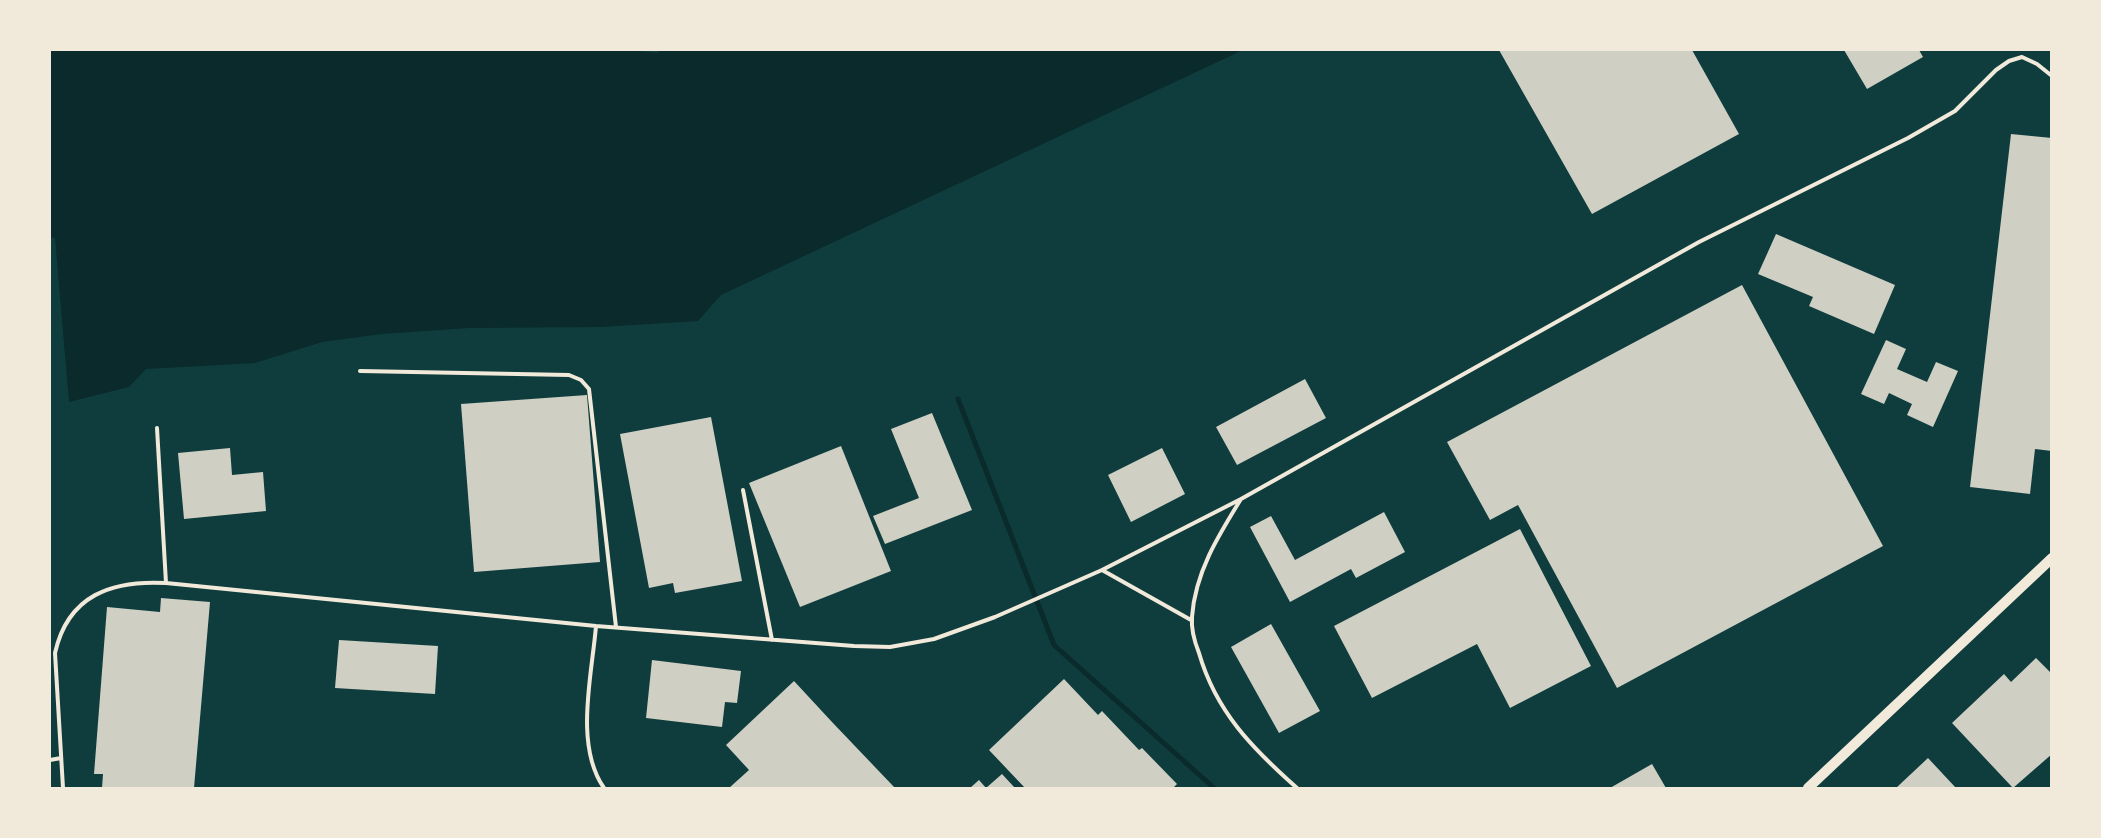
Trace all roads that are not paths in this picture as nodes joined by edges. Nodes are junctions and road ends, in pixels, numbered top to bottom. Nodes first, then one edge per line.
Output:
1 (2052, 76) edge
2 (360, 371) dead end
3 (157, 428) dead end
4 (743, 490) dead end
5 (1241, 499) junction
6 (2052, 558) edge
7 (1102, 570) junction
8 (166, 583) junction
9 (1191, 620) junction
10 (596, 626) junction
11 (616, 627) junction
12 (772, 640) junction
13 (61, 758) junction
14 (50, 760) edge
15 (63, 789) edge
16 (604, 789) edge
17 (1297, 789) edge
18 (1808, 789) edge

1 - 5 lane
2 - 11 lane
3 - 8 lane
4 - 12 lane
5 - 7 lane
5 - 9 lane
6 - 18 street
7 - 9 lane
7 - 12 lane
8 - 10 lane
8 - 13 lane
9 - 17 lane
10 - 11 lane
10 - 16 lane
11 - 12 lane
13 - 14 lane
13 - 15 lane

